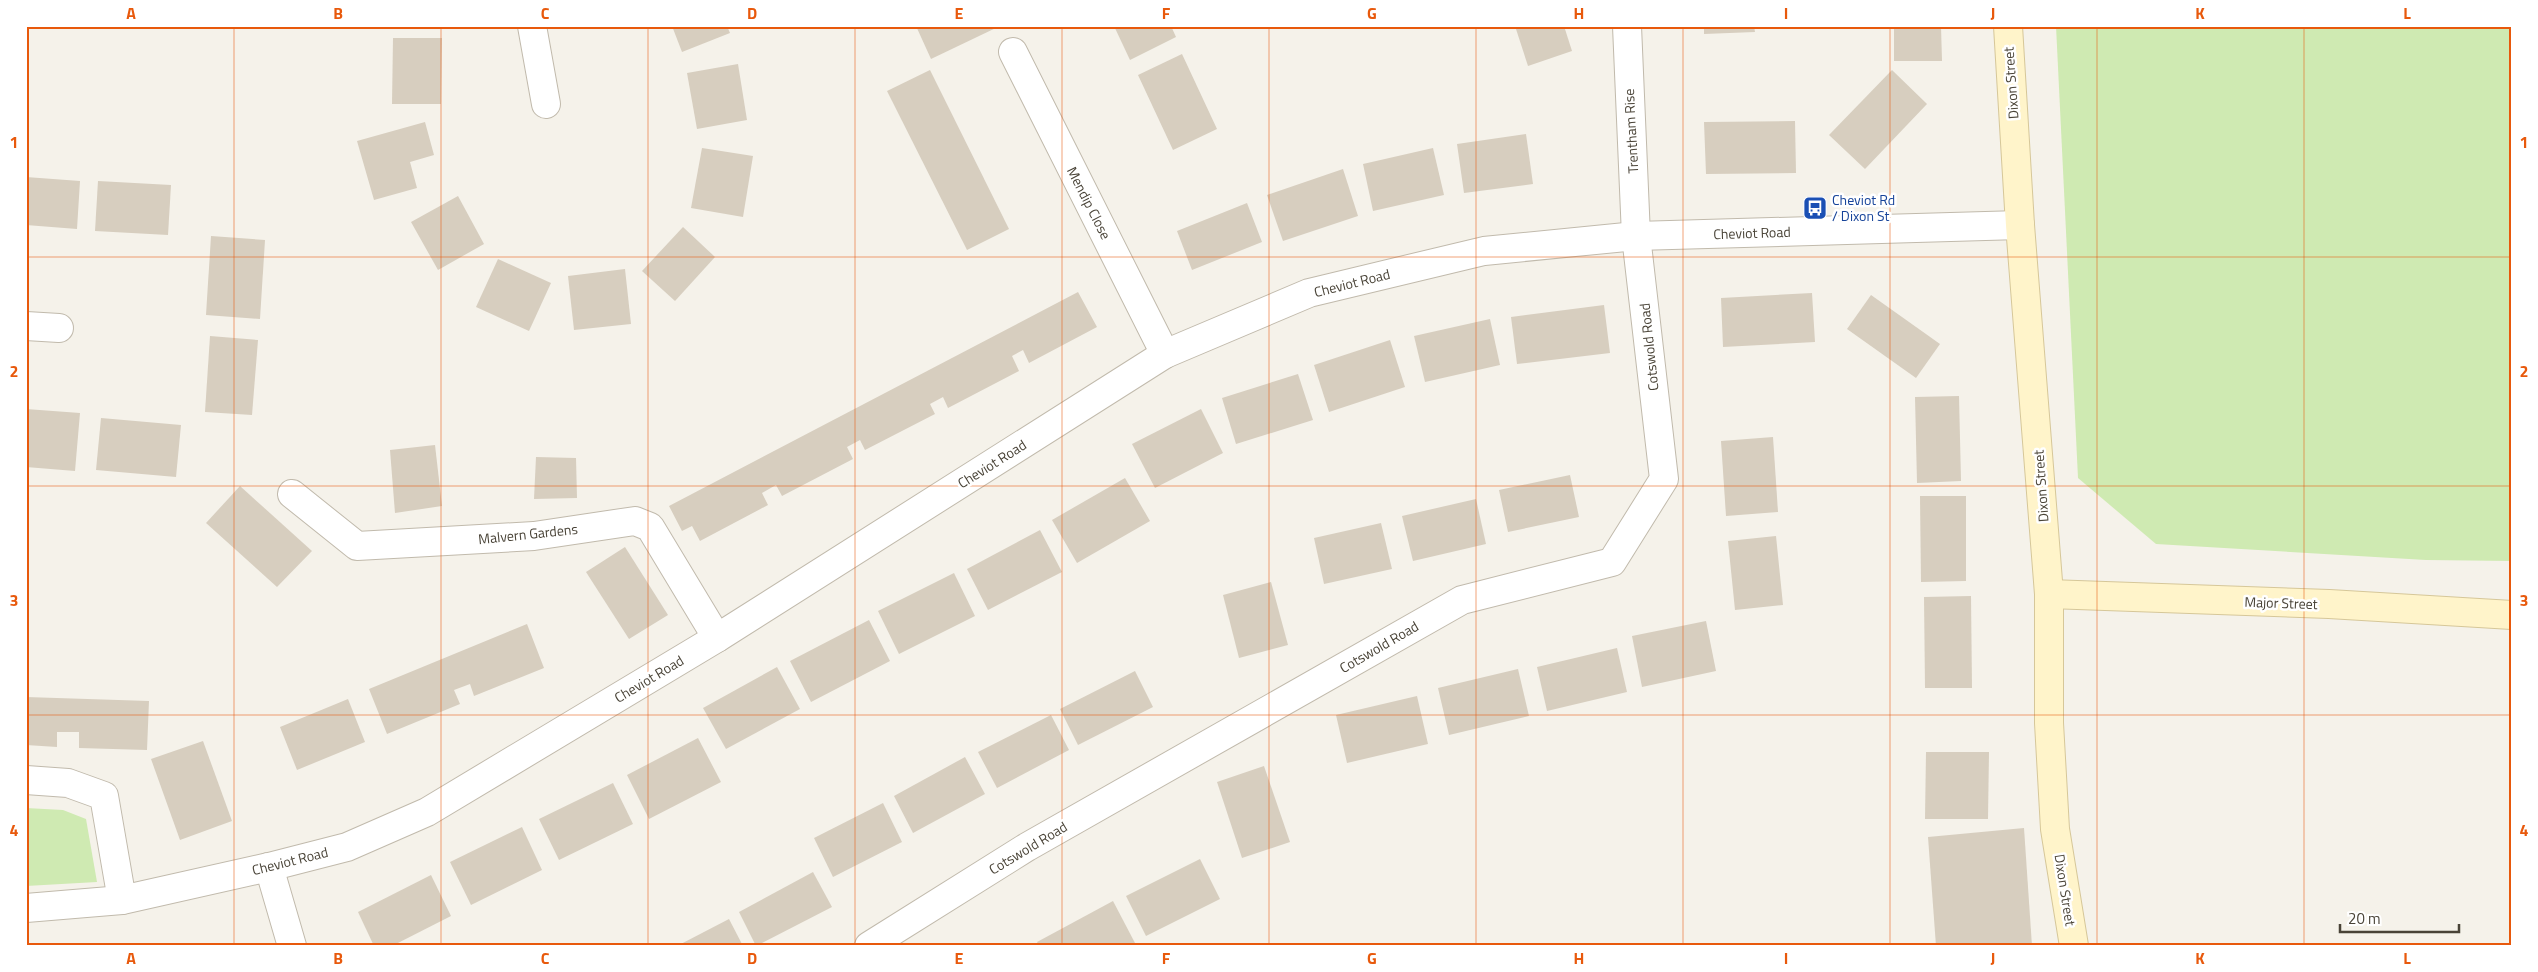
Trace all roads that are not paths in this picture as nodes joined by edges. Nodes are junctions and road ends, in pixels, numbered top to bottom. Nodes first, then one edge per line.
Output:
1 (532, 26) edge
2 (1627, 26) edge
3 (2008, 26) edge
4 (1013, 52) dead end
5 (546, 104) dead end
6 (2020, 224) junction
7 (1636, 236) junction
8 (26, 326) edge
9 (59, 328) dead end
10 (1165, 354) junction
11 (292, 494) dead end
12 (2049, 594) junction
13 (2512, 615) edge
14 (717, 638) junction
15 (26, 780) edge
16 (269, 867) junction
17 (122, 900) junction
18 (26, 908) edge
19 (292, 946) edge
20 (869, 946) edge
21 (2074, 946) edge

1 - 5 street
2 - 7 street, Trentham Rise
3 - 6 street, Dixon Street
4 - 10 street, Mendip Close
6 - 7 street, Cheviot Road
6 - 12 street, Dixon Street
7 - 10 street, Cheviot Road
7 - 20 street, Cotswold Road
8 - 9 street
10 - 14 street, Cheviot Road
11 - 14 street, Malvern Gardens
12 - 13 street, Major Street
12 - 21 street, Dixon Street
14 - 16 street, Cheviot Road
15 - 17 street
16 - 17 street, Cheviot Road
16 - 19 street
17 - 18 street, Cheviot Road

